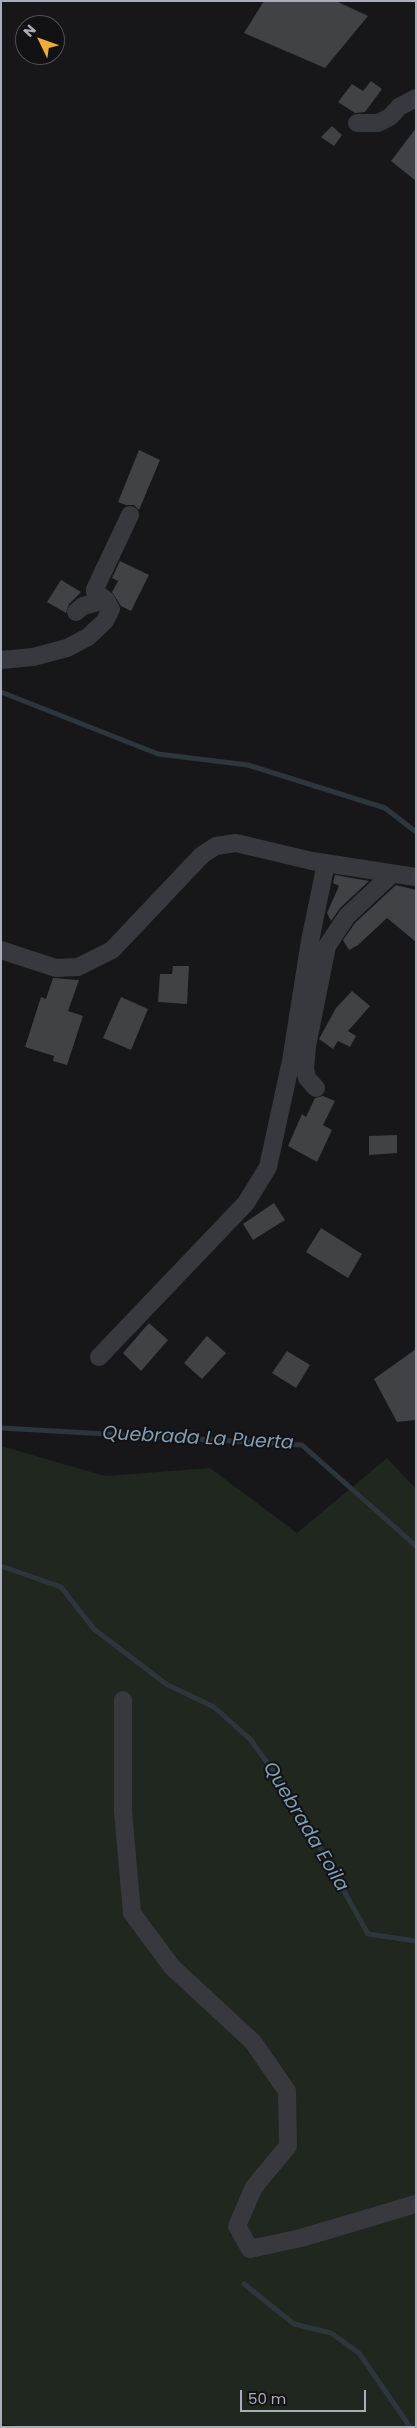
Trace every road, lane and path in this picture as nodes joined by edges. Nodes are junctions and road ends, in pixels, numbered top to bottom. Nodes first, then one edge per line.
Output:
1 (416, 98) edge
2 (357, 123) dead end
3 (130, 515) dead end
4 (106, 600) junction
5 (76, 612) dead end
6 (1, 660) edge
7 (326, 864) junction
8 (392, 874) junction
9 (416, 877) edge
10 (1, 950) edge
11 (316, 1088) dead end
12 (100, 1357) dead end
13 (123, 1700) dead end
14 (416, 2204) edge

1 - 2 street
3 - 4 street
4 - 5 street
4 - 6 street
7 - 8 street
7 - 10 street
7 - 12 street
8 - 9 street
8 - 11 street
13 - 14 street

